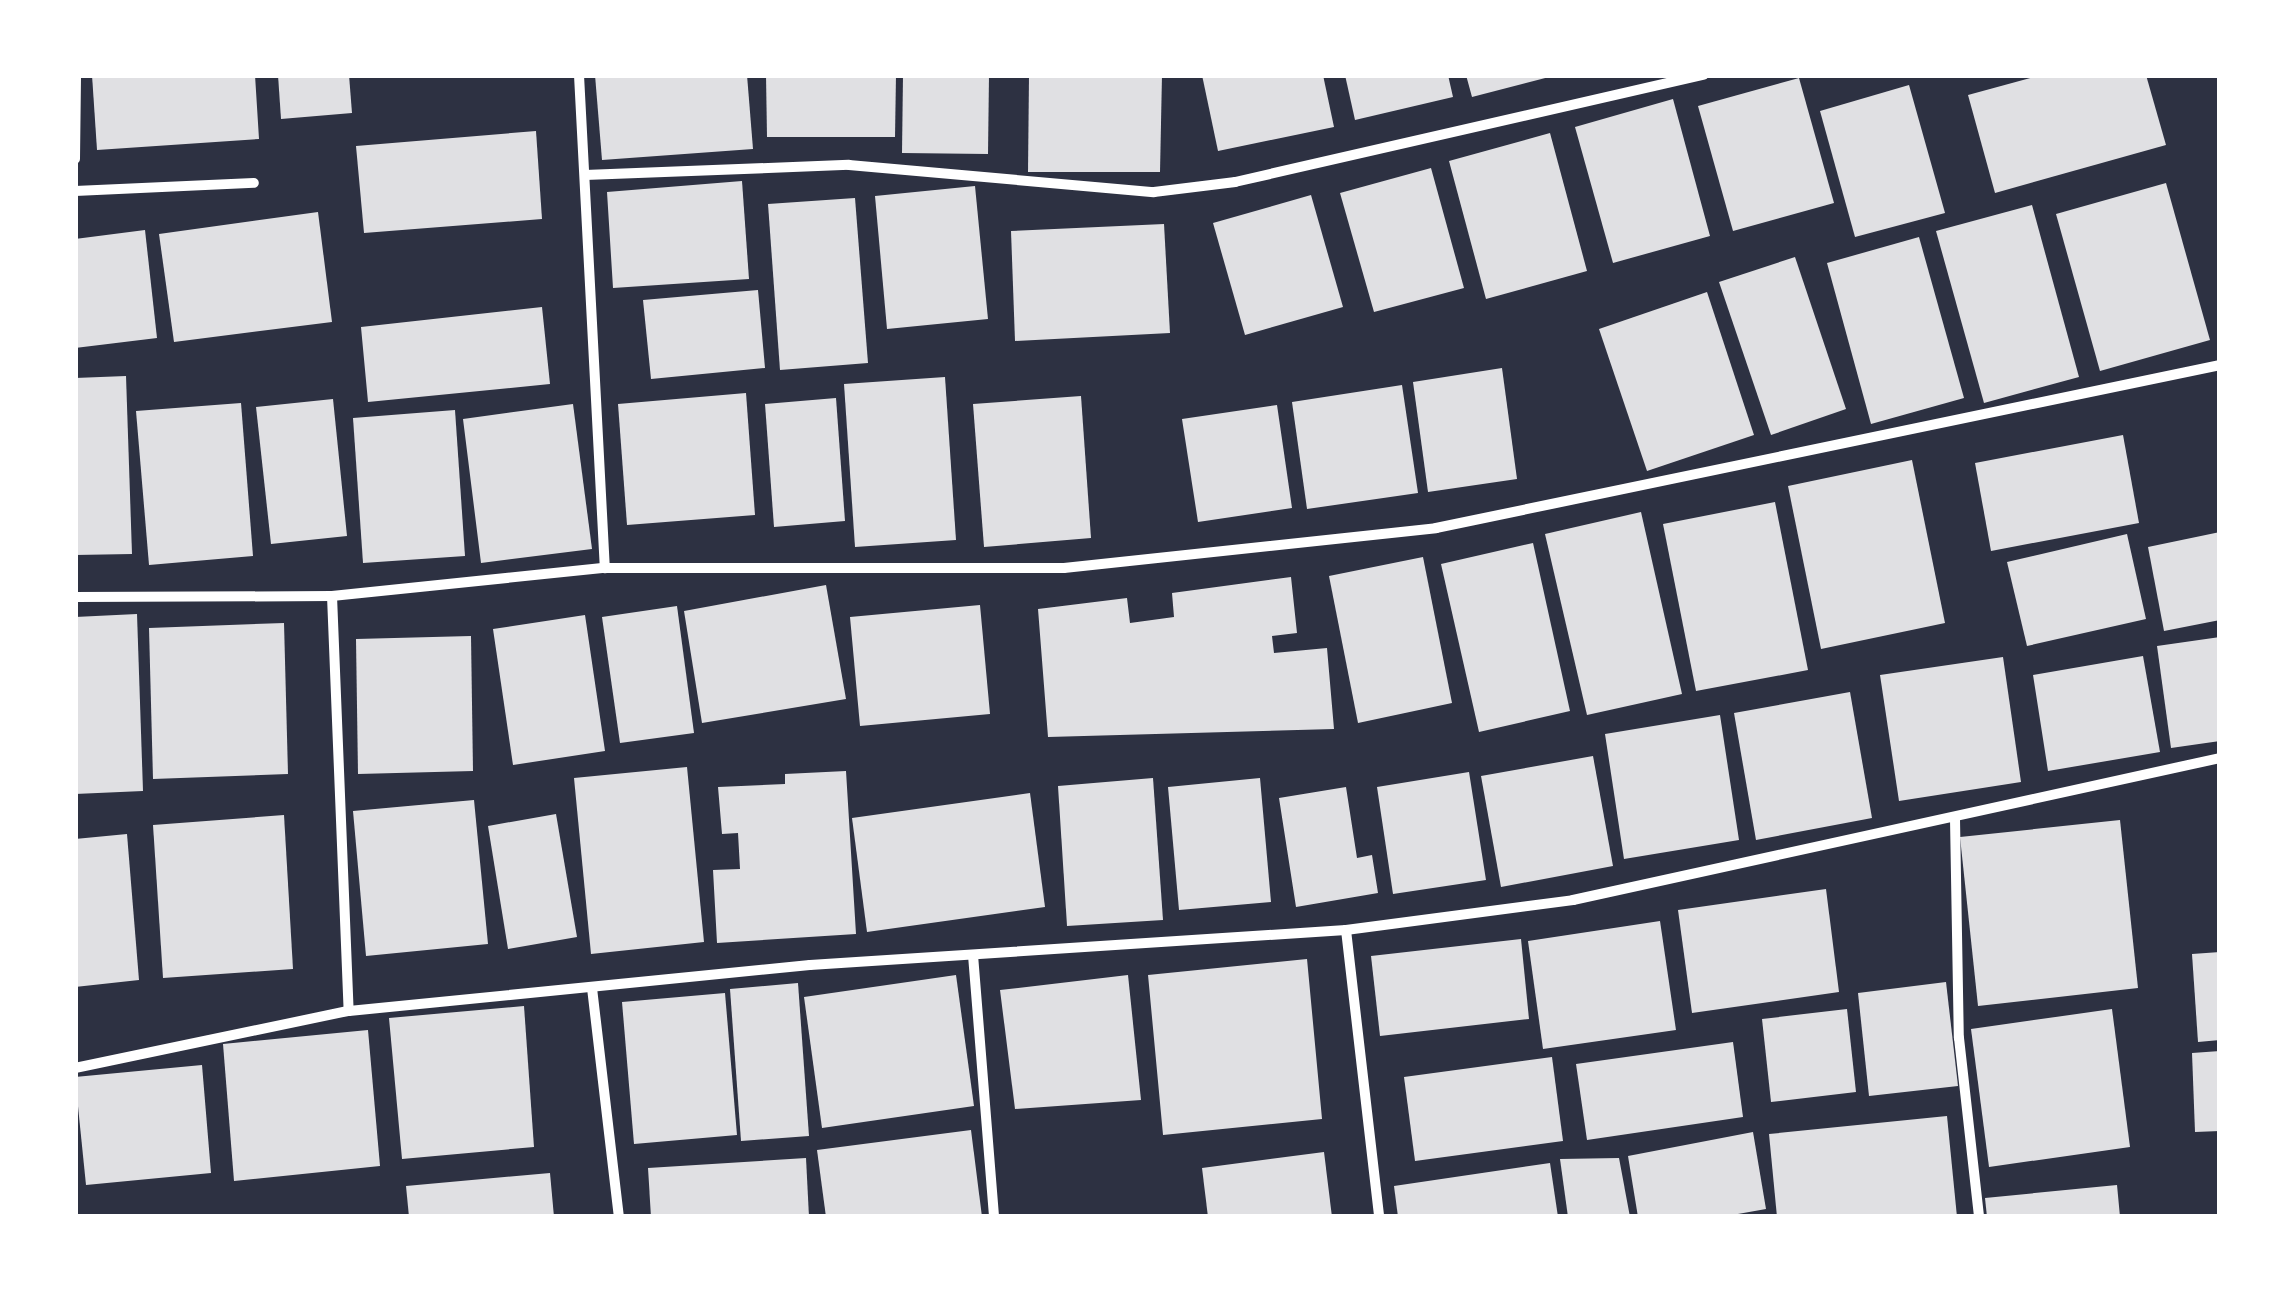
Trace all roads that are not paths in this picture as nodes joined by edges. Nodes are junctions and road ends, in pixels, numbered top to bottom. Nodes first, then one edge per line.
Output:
1 (76, 75) edge
2 (580, 75) edge
3 (1704, 75) edge
4 (75, 159) edge
5 (585, 176) junction
6 (254, 183) dead end
7 (75, 191) edge
8 (2220, 365) edge
9 (604, 568) junction
10 (332, 596) junction
11 (75, 597) edge
12 (2220, 758) edge
13 (1955, 819) junction
14 (1346, 930) junction
15 (973, 955) junction
16 (592, 988) junction
17 (350, 1010) junction
18 (75, 1068) edge
19 (618, 1217) edge
20 (994, 1217) edge
21 (1380, 1217) edge
22 (1979, 1217) edge

1 - 4 street
2 - 5 street
3 - 5 street
5 - 9 street
6 - 7 street
8 - 9 street
9 - 10 street
10 - 11 street
10 - 17 street
12 - 13 street
13 - 14 street
13 - 22 street
14 - 15 street
14 - 21 street
15 - 16 street
15 - 20 street
16 - 17 street
16 - 19 street
17 - 18 street

